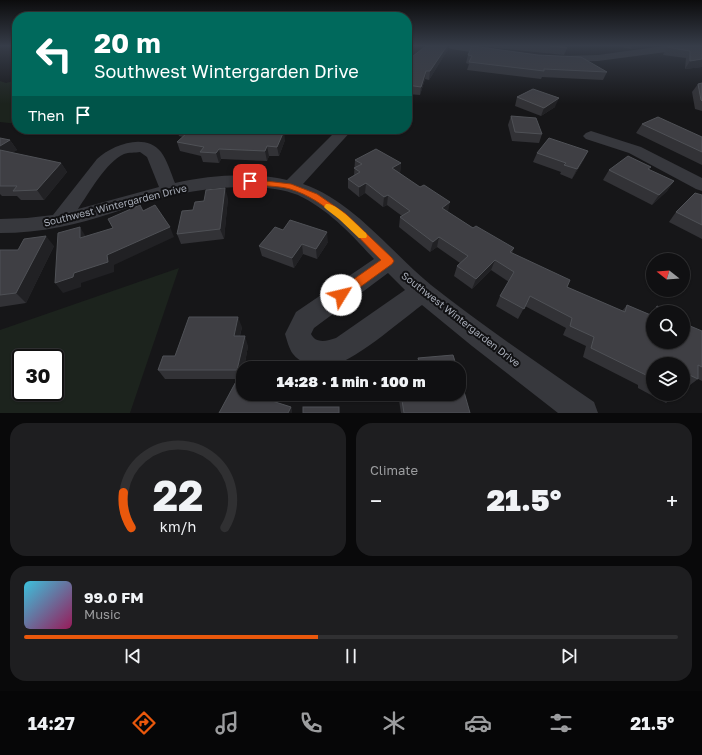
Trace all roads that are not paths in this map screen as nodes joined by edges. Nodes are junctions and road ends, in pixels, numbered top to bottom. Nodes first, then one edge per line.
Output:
1 (341, 134) edge
2 (591, 136) dead end
3 (702, 185) edge
4 (291, 186) junction
5 (169, 190) junction
6 (59, 221) junction
7 (0, 226) edge
8 (388, 261) junction
9 (422, 291) junction
10 (583, 413) edge

1 - 4 street
2 - 3 street
4 - 5 street, Southwest Wintergarden Drive
4 - 8 street, Southwest Wintergarden Drive
5 - 6 street, Southwest Wintergarden Drive
5 - 6 street
6 - 7 street, Southwest Wintergarden Drive
8 - 9 street, Southwest Wintergarden Drive
8 - 9 street
9 - 10 street, Southwest Wintergarden Drive

